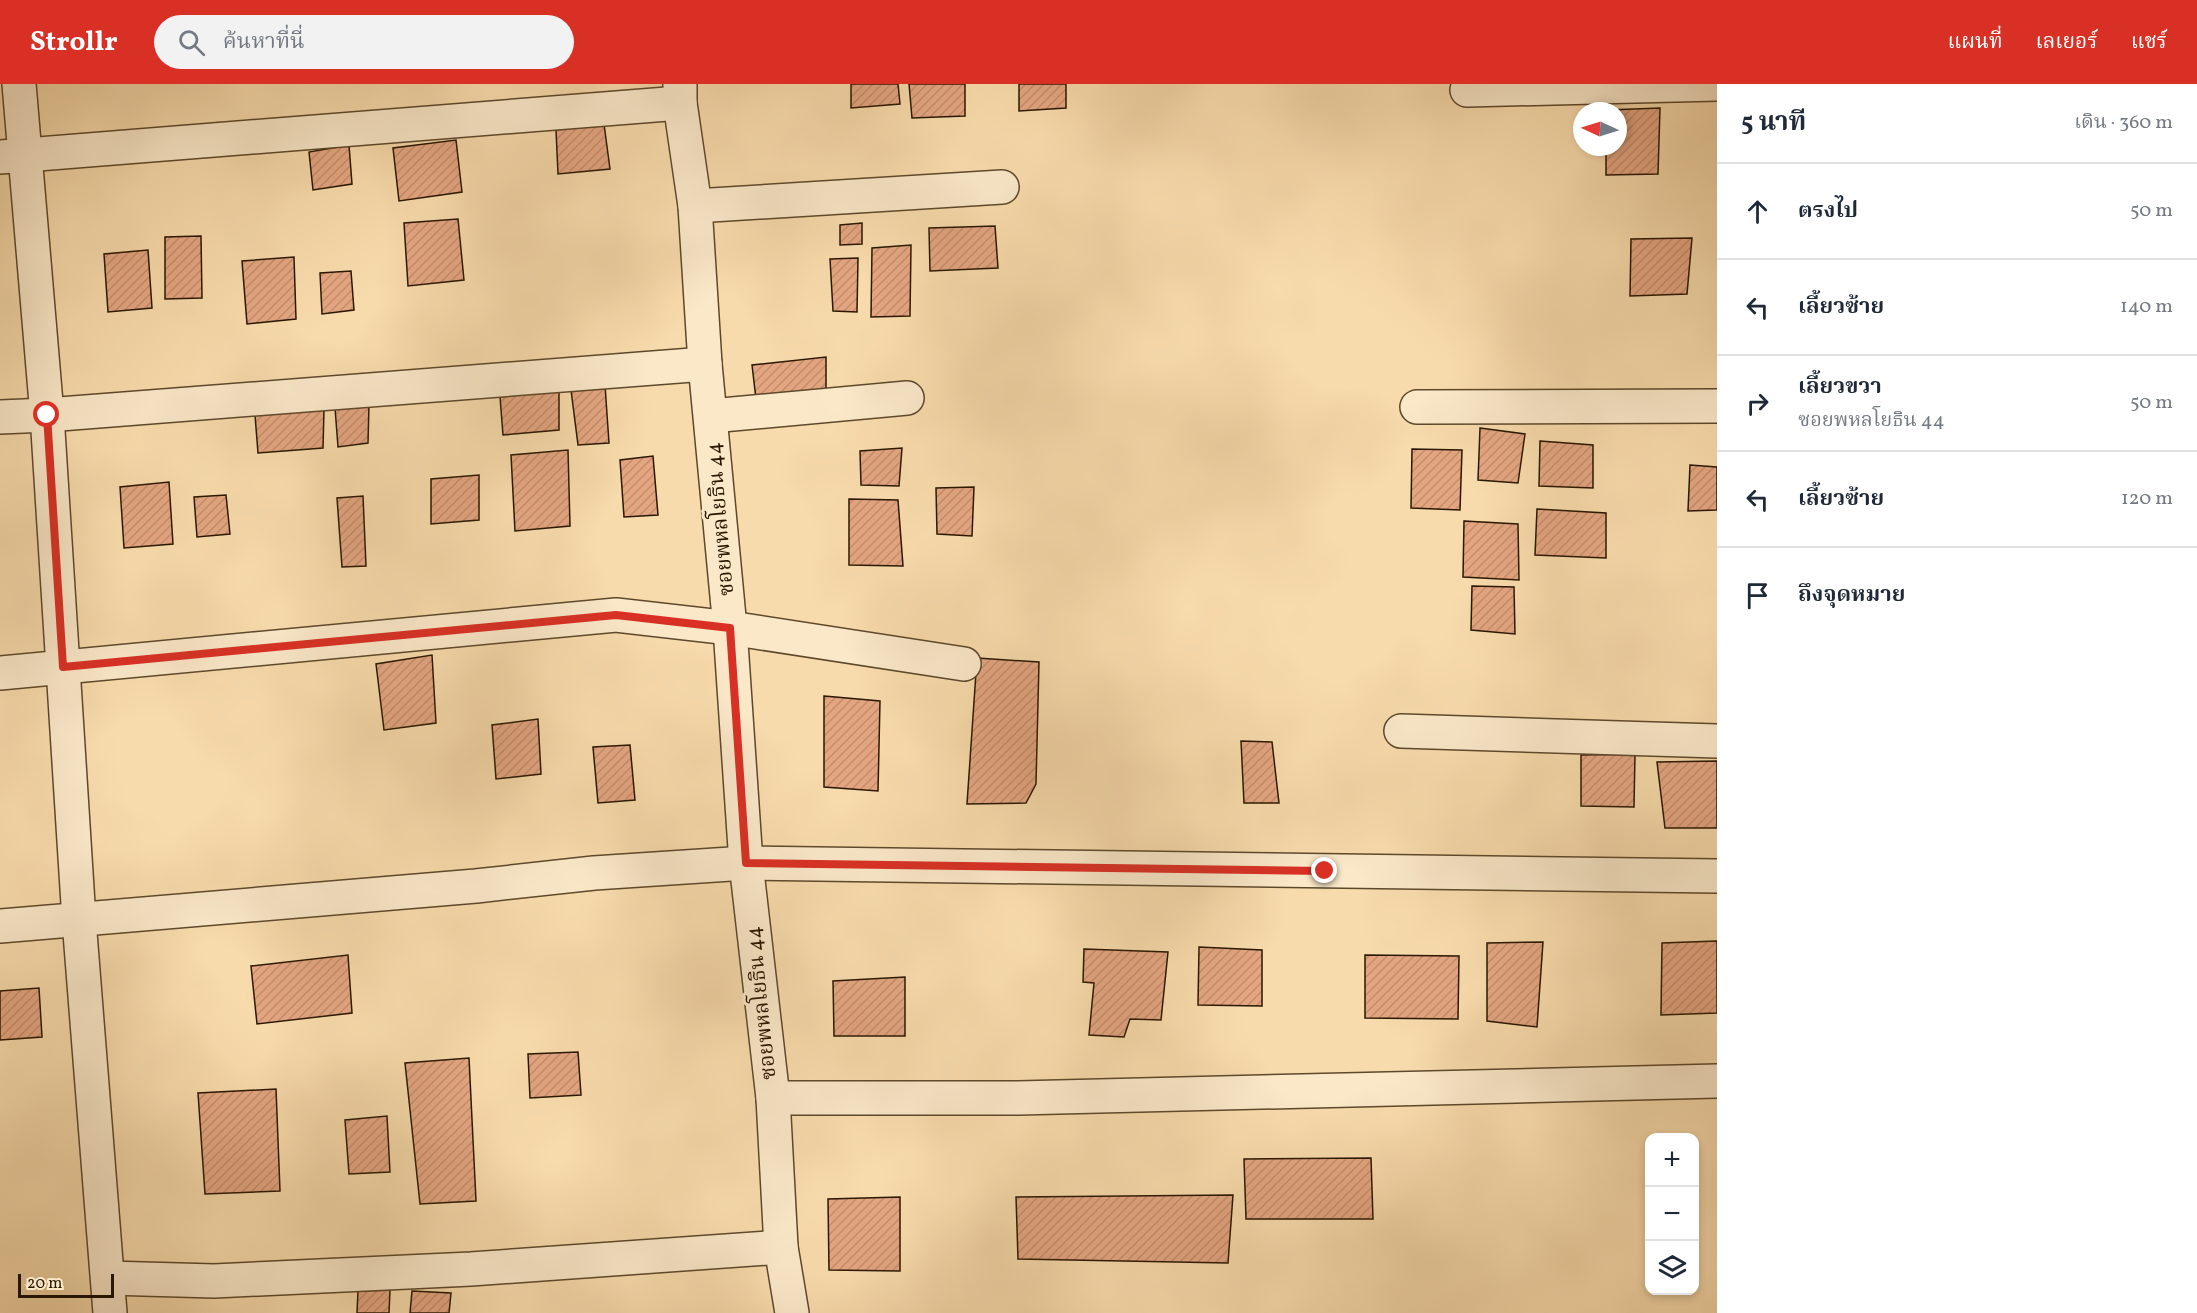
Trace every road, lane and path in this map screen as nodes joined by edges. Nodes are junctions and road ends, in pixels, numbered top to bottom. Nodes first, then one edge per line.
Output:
1 (19, 84) edge
2 (1717, 84) edge
3 (1467, 90) dead end
4 (680, 94) edge
5 (13, 156) edge
6 (1002, 187) dead end
7 (695, 206) junction
8 (705, 364) junction
9 (907, 398) dead end
10 (1717, 406) edge
11 (1417, 407) dead end
12 (47, 415) junction
13 (711, 416) junction
14 (0, 417) edge
15 (730, 628) junction
16 (964, 664) dead end
17 (63, 667) junction
18 (0, 674) edge
19 (1401, 731) dead end
20 (1717, 741) edge
21 (746, 863) junction
22 (1717, 876) edge
23 (79, 920) junction
24 (0, 926) edge
25 (1717, 1082) edge
26 (772, 1098) junction
27 (781, 1247) junction
28 (108, 1278) junction
29 (110, 1313) edge
30 (792, 1313) edge

1 - 5 street
2 - 3 street
4 - 5 street
4 - 7 street, ซอยพหลโยธิน 44
5 - 12 street
6 - 7 street
7 - 8 street, ซอยพหลโยธิน 44
8 - 12 street
8 - 13 street, ซอยพหลโยธิน 44
9 - 13 street
10 - 11 street
12 - 14 street
12 - 17 street
13 - 15 street, ซอยพหลโยธิน 44
15 - 16 street
15 - 17 street
15 - 21 street, ซอยพหลโยธิน 44
17 - 18 street
17 - 23 street
19 - 20 street
21 - 22 street
21 - 23 street
21 - 26 street, ซอยพหลโยธิน 44
23 - 24 street
23 - 28 street
25 - 26 street
26 - 27 street, ซอยพหลโยธิน 44
27 - 28 street
27 - 30 street, ซอยพหลโยธิน 44
28 - 29 street

